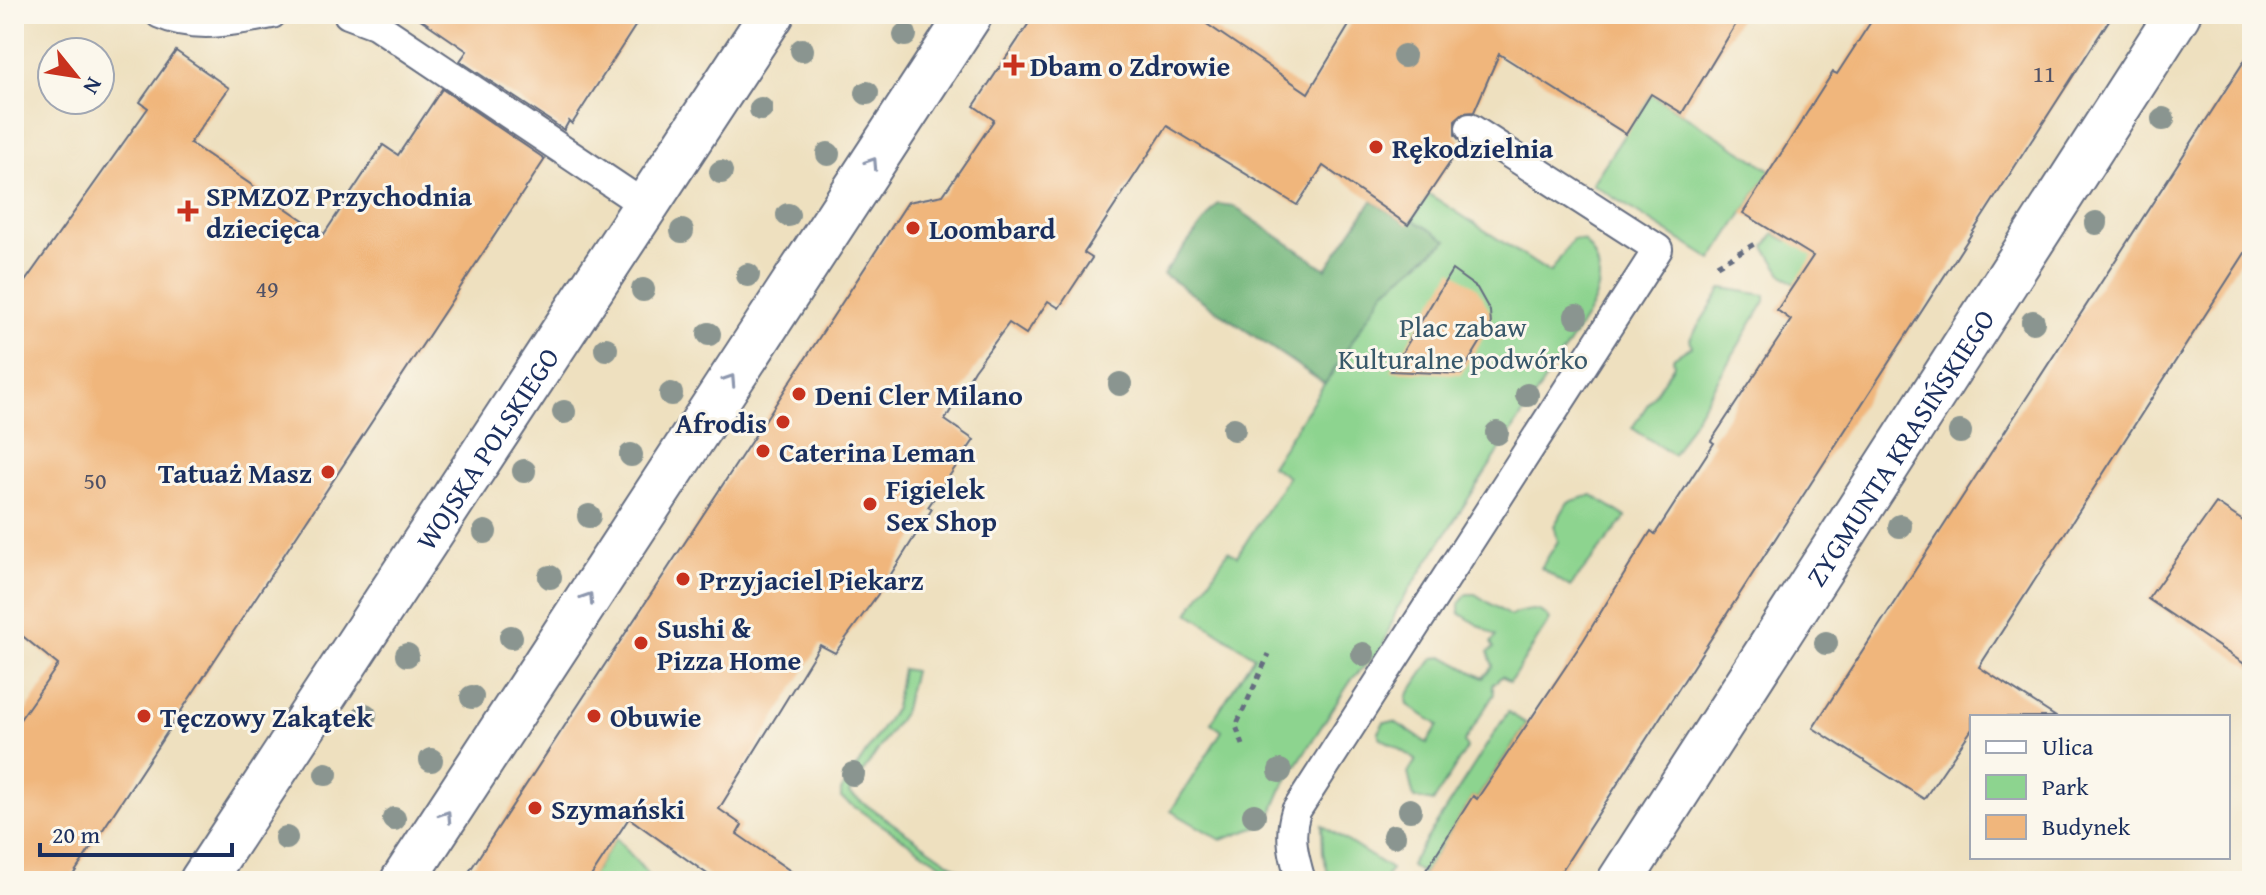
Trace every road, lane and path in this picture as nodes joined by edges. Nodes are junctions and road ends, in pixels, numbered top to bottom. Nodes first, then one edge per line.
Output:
1 (160, 14) edge
2 (272, 14) edge
3 (348, 14) edge
4 (772, 14) edge
5 (970, 14) edge
6 (2178, 14) edge
7 (1470, 128) dead end
8 (646, 206) junction
9 (1756, 243) dead end
10 (1717, 265) dead end
11 (1269, 654) dead end
12 (1243, 745) dead end
13 (202, 881) edge
14 (403, 881) edge
15 (1301, 881) edge
16 (1620, 881) edge

1 - 2 lane
3 - 8 lane
4 - 8 street, WOJSKA POLSKIEGO
14 -> 5 street
6 - 16 street, ZYGMUNTA KRASIŃSKIEGO
7 - 15 lane
8 - 13 street, WOJSKA POLSKIEGO
9 - 10 path
11 - 12 path

